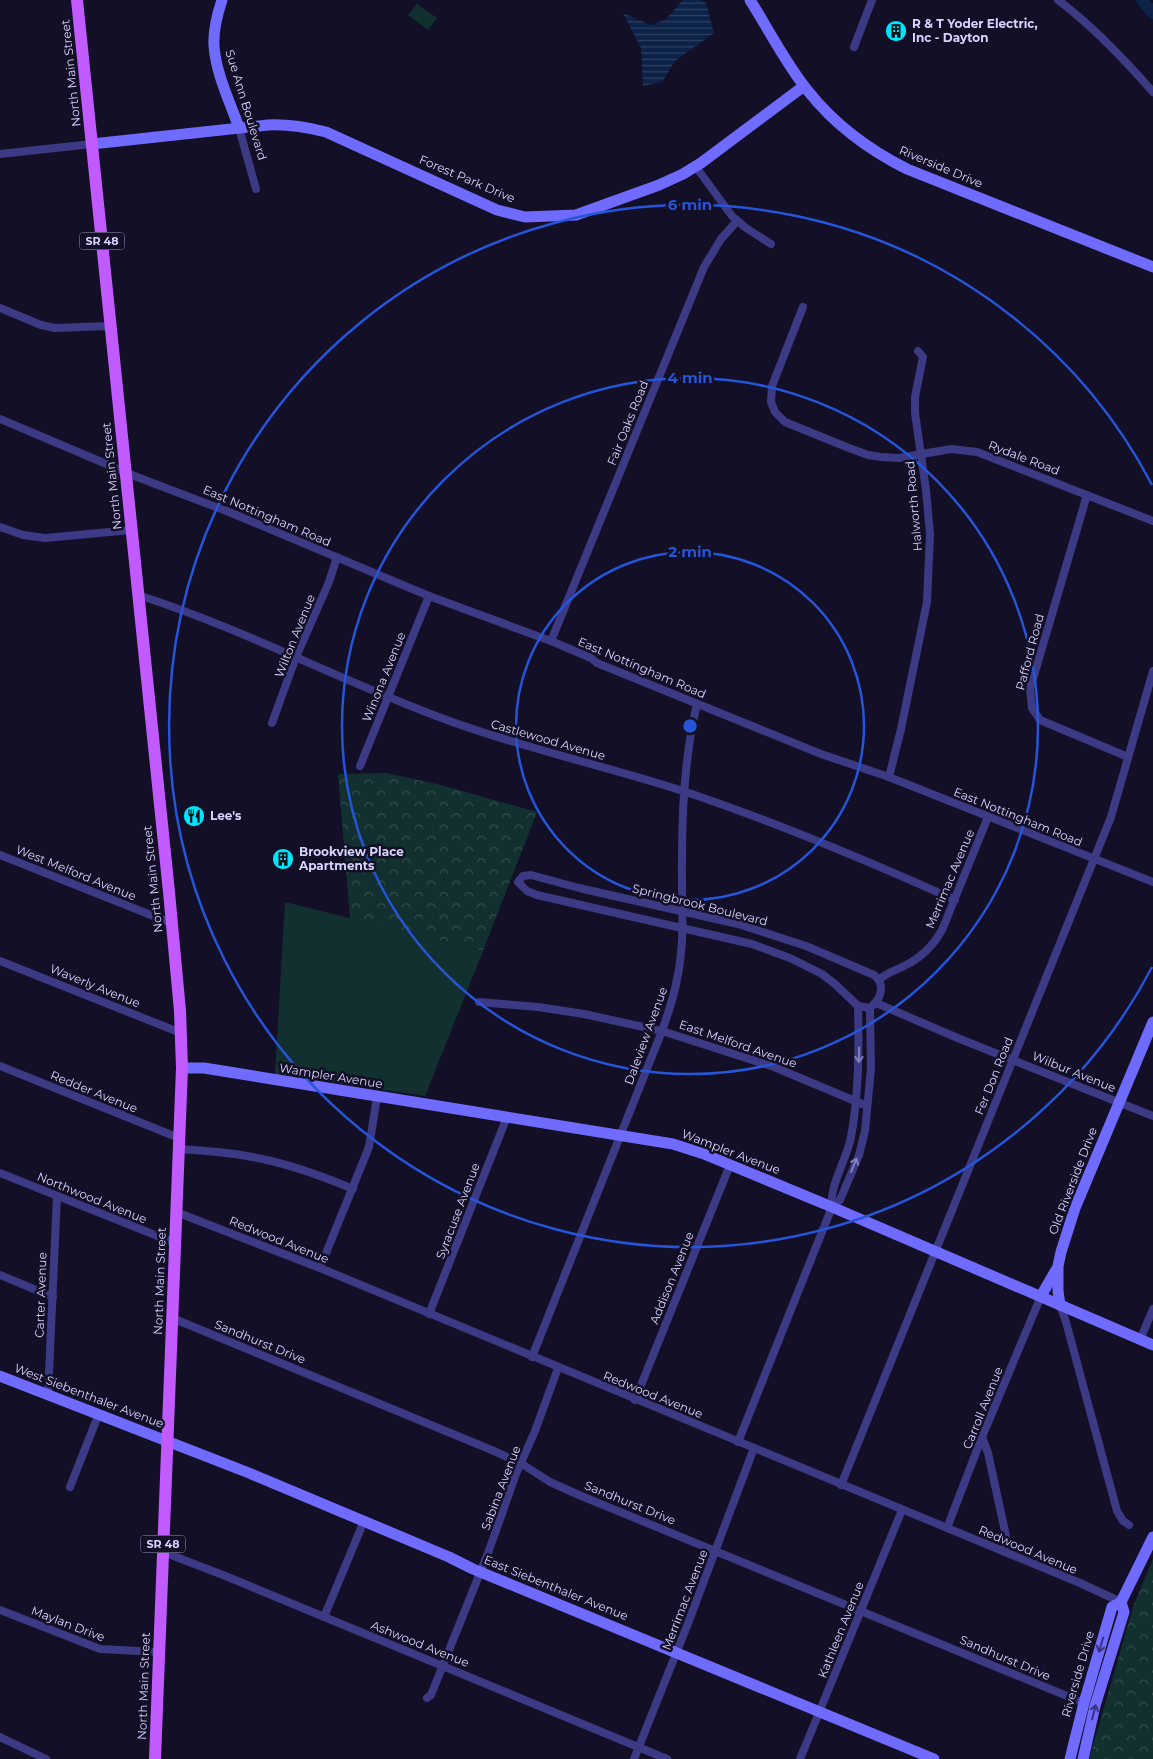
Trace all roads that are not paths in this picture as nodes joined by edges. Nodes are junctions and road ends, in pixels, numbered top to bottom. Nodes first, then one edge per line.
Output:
1 (77, 0) edge
2 (222, 0) edge
3 (750, 0) edge
4 (872, 0) edge
5 (1058, 0) edge
6 (854, 47) dead end
7 (804, 86) junction
8 (1153, 92) edge
9 (239, 128) junction
10 (92, 144) junction
11 (0, 154) edge
12 (696, 167) junction
13 (256, 189) dead end
14 (737, 221) junction
15 (771, 244) dead end
16 (1153, 268) edge
17 (803, 307) dead end
18 (0, 308) edge
19 (110, 326) junction
20 (918, 351) dead end
21 (0, 419) edge
22 (920, 454) junction
23 (124, 470) junction
24 (1087, 495) junction
25 (1153, 521) edge
26 (0, 527) edge
27 (131, 530) junction
28 (337, 557) junction
29 (138, 595) junction
30 (429, 596) junction
31 (552, 641) junction
32 (296, 657) junction
33 (1153, 671) edge
34 (387, 698) junction
35 (697, 704) junction
36 (272, 723) dead end
37 (1128, 757) junction
38 (360, 766) dead end
39 (889, 777) junction
40 (684, 792) junction
41 (988, 817) junction
42 (0, 855) edge
43 (1094, 858) junction
44 (1153, 882) edge
45 (955, 900) junction
46 (682, 910) junction
47 (172, 923) junction
48 (682, 927) junction
49 (0, 960) edge
50 (880, 980) junction
51 (479, 1002) dead end
52 (873, 1005) junction
53 (858, 1006) junction
54 (1153, 1022) edge
55 (662, 1031) junction
56 (181, 1033) junction
57 (1012, 1060) junction
58 (0, 1066) edge
59 (182, 1068) junction
60 (377, 1097) junction
61 (856, 1102) junction
62 (1119, 1102) junction
63 (867, 1106) junction
64 (1153, 1116) edge
65 (507, 1117) junction
66 (621, 1135) junction
67 (179, 1144) junction
68 (730, 1165) junction
69 (0, 1173) edge
70 (352, 1189) junction
71 (57, 1196) junction
72 (832, 1207) junction
73 (176, 1212) junction
74 (175, 1243) junction
75 (935, 1252) junction
76 (1058, 1266) junction
77 (320, 1268) junction
78 (0, 1275) edge
79 (1041, 1296) junction
80 (53, 1297) junction
81 (1060, 1305) junction
82 (1153, 1309) edge
83 (429, 1314) junction
84 (172, 1318) junction
85 (1140, 1340) junction
86 (1153, 1345) edge
87 (532, 1357) junction
88 (558, 1368) junction
89 (0, 1376) edge
90 (48, 1396) junction
91 (635, 1400) junction
92 (98, 1416) junction
93 (982, 1437) junction
94 (167, 1442) junction
95 (738, 1442) junction
96 (754, 1448) junction
97 (522, 1464) junction
98 (841, 1485) junction
99 (70, 1487) dead end
100 (902, 1510) junction
101 (364, 1521) junction
102 (1129, 1525) dead end
103 (947, 1528) junction
104 (1153, 1537) edge
105 (716, 1550) junction
106 (163, 1552) junction
107 (1004, 1552) junction
108 (480, 1572) junction
109 (1121, 1602) junction
110 (0, 1610) edge
111 (862, 1610) junction
112 (324, 1617) junction
113 (159, 1652) junction
114 (677, 1653) junction
115 (442, 1666) junction
116 (427, 1698) dead end
117 (1084, 1703) junction
118 (820, 1712) junction
119 (0, 1737) edge
120 (639, 1747) junction
121 (46, 1759) edge
122 (155, 1759) edge
123 (634, 1759) edge
124 (667, 1759) edge
125 (800, 1759) edge
126 (934, 1759) edge
127 (1070, 1759) edge
128 (1083, 1759) edge

1 - 10 main road, North Main Street / SR 48
2 - 9 street, Sue Ann Boulevard
3 - 7 street, Riverside Drive
4 - 6 street
5 - 8 street
7 - 12 street, Forest Park Drive
7 - 16 street, Riverside Drive
9 - 10 street, Forest Park Drive
9 - 12 street, Forest Park Drive
9 - 13 street, Sue Ann Boulevard
10 - 11 street
10 - 19 main road, North Main Street / SR 48
12 - 14 street
14 - 15 street
14 - 31 street, Fair Oaks Road
17 - 22 street, Rydale Road
18 - 19 street
19 - 23 main road, North Main Street / SR 48
20 - 22 street, Halworth Road
21 - 23 street, East Nottingham Road
22 - 24 street, Rydale Road
22 - 39 street, Halworth Road
23 - 27 main road, North Main Street / SR 48
23 - 28 street, East Nottingham Road
24 - 25 street, Rydale Road
24 - 37 street, Pafford Road
26 - 27 street
27 - 29 main road, North Main Street / SR 48
28 - 30 street, East Nottingham Road
28 - 32 street, Wilton Avenue
29 - 32 street, Castlewood Avenue
29 - 47 main road, North Main Street / SR 48
30 - 31 street, East Nottingham Road
30 - 34 street, Winona Avenue
31 - 35 street, East Nottingham Road
32 - 34 street, Castlewood Avenue
32 - 36 street, Wilton Avenue
33 - 37 street, Fer Don Road
34 - 38 street, Winona Avenue
34 - 40 street, Castlewood Avenue
35 - 39 street, East Nottingham Road
35 - 40 street, Daleview Avenue
37 - 43 street, Fer Don Road
39 - 41 street, East Nottingham Road
40 - 45 street, Castlewood Avenue
40 - 46 street, Daleview Avenue
41 - 43 street, East Nottingham Road
41 - 45 street, Merrimac Avenue
42 - 47 street, West Melford Avenue
43 - 44 street, East Nottingham Road
43 - 57 street, Fer Don Road
45 - 50 street, Merrimac Avenue
46 - 48 street, Daleview Avenue
46 - 48 street, Springbrook Boulevard
46 - 50 street, Springbrook Boulevard
47 - 56 main road, North Main Street / SR 48
48 - 53 street, Springbrook Boulevard
48 - 55 street, Daleview Avenue
49 - 56 street, Waverly Avenue
50 - 52 street
51 - 55 street, East Melford Avenue
52 - 53 street
52 - 57 street, Wilbur Avenue
52 - 63 street
53 -> 61 street
54 - 62 street, Old Riverside Drive
55 - 61 street, East Melford Avenue
55 - 66 street, Daleview Avenue
56 - 59 main road, North Main Street / SR 48
57 - 62 street, Wilbur Avenue
57 - 75 street, Fer Don Road
58 - 67 street, Redder Avenue
59 - 60 street, Wampler Avenue
59 - 67 main road, North Main Street / SR 48
60 - 65 street, Wampler Avenue
60 - 70 street
61 - 63 street, East Melford Avenue
61 - 72 street
62 - 64 street, Wilbur Avenue
62 - 76 street, Old Riverside Drive
72 -> 63 street
65 - 66 street, Wampler Avenue
65 - 83 street, Syracuse Avenue
66 - 68 street, Wampler Avenue
66 - 87 street, Daleview Avenue
67 - 70 street, Redder Avenue
67 - 73 main road, North Main Street / SR 48
68 - 72 street, Wampler Avenue
68 - 91 street, Addison Avenue
69 - 71 street, Northwood Avenue
70 - 77 street
71 - 74 street, Northwood Avenue
71 - 80 street, Carter Avenue
72 - 75 street, Wampler Avenue
72 - 95 street
73 - 74 main road, North Main Street / SR 48
73 - 77 street, Redwood Avenue
74 - 84 main road, North Main Street / SR 48
75 - 79 street, Wampler Avenue
75 - 98 street, Fer Don Road
76 - 79 street
76 - 81 street, Old Riverside Drive
77 - 83 street, Redwood Avenue
78 - 80 street
79 - 81 street, Wampler Avenue
79 - 93 street, Carroll Avenue
80 - 90 street, Carter Avenue
81 - 85 street, Wampler Avenue
81 - 102 street, Old Riverside Drive
82 - 85 street
83 - 87 street, Redwood Avenue
84 - 94 main road, North Main Street / SR 48
84 - 97 street, Sandhurst Drive
85 - 86 street, Wampler Avenue
87 - 88 street, Redwood Avenue
88 - 91 street, Redwood Avenue
88 - 97 street, Sabina Avenue
89 - 90 street, West Siebenthaler Avenue
90 - 92 street, West Siebenthaler Avenue
91 - 95 street, Redwood Avenue
92 - 94 street, West Siebenthaler Avenue
92 - 99 street
93 - 103 street, Carroll Avenue
93 - 107 street
94 - 101 street, East Siebenthaler Avenue
94 - 106 main road, North Main Street / SR 48
95 - 96 street, Redwood Avenue
96 - 98 street, Redwood Avenue
96 - 105 street, Merrimac Avenue
97 - 105 street, Sandhurst Drive
97 - 108 street, Sabina Avenue
98 - 100 street, Redwood Avenue
100 - 103 street, Redwood Avenue
100 - 111 street, Kathleen Avenue
101 - 108 street, East Siebenthaler Avenue
101 - 112 street
103 - 107 street, Redwood Avenue
104 - 109 street, Riverside Drive
105 - 111 street, Sandhurst Drive
105 - 114 street, Merrimac Avenue
106 - 112 street, Ashwood Avenue
106 - 113 main road, North Main Street / SR 48
107 - 109 street, Redwood Avenue
108 - 114 street, East Siebenthaler Avenue
108 - 115 street, Sabina Avenue
109 -> 117 street, Riverside Drive
128 -> 109 street, Riverside Drive
110 - 113 street, Maylan Drive
111 - 117 street, Sandhurst Drive
111 - 118 street, Kathleen Avenue
112 - 115 street, Ashwood Avenue
113 - 122 main road, North Main Street / SR 48
114 - 118 street, East Siebenthaler Avenue
114 - 120 street, Merrimac Avenue
115 - 116 street, Sabina Avenue
115 - 120 street, Ashwood Avenue
117 - 127 street, Riverside Drive
118 - 125 street, Kathleen Avenue
118 - 126 street, East Siebenthaler Avenue
119 - 121 street
120 - 123 street, Merrimac Avenue
120 - 124 street, Ashwood Avenue

